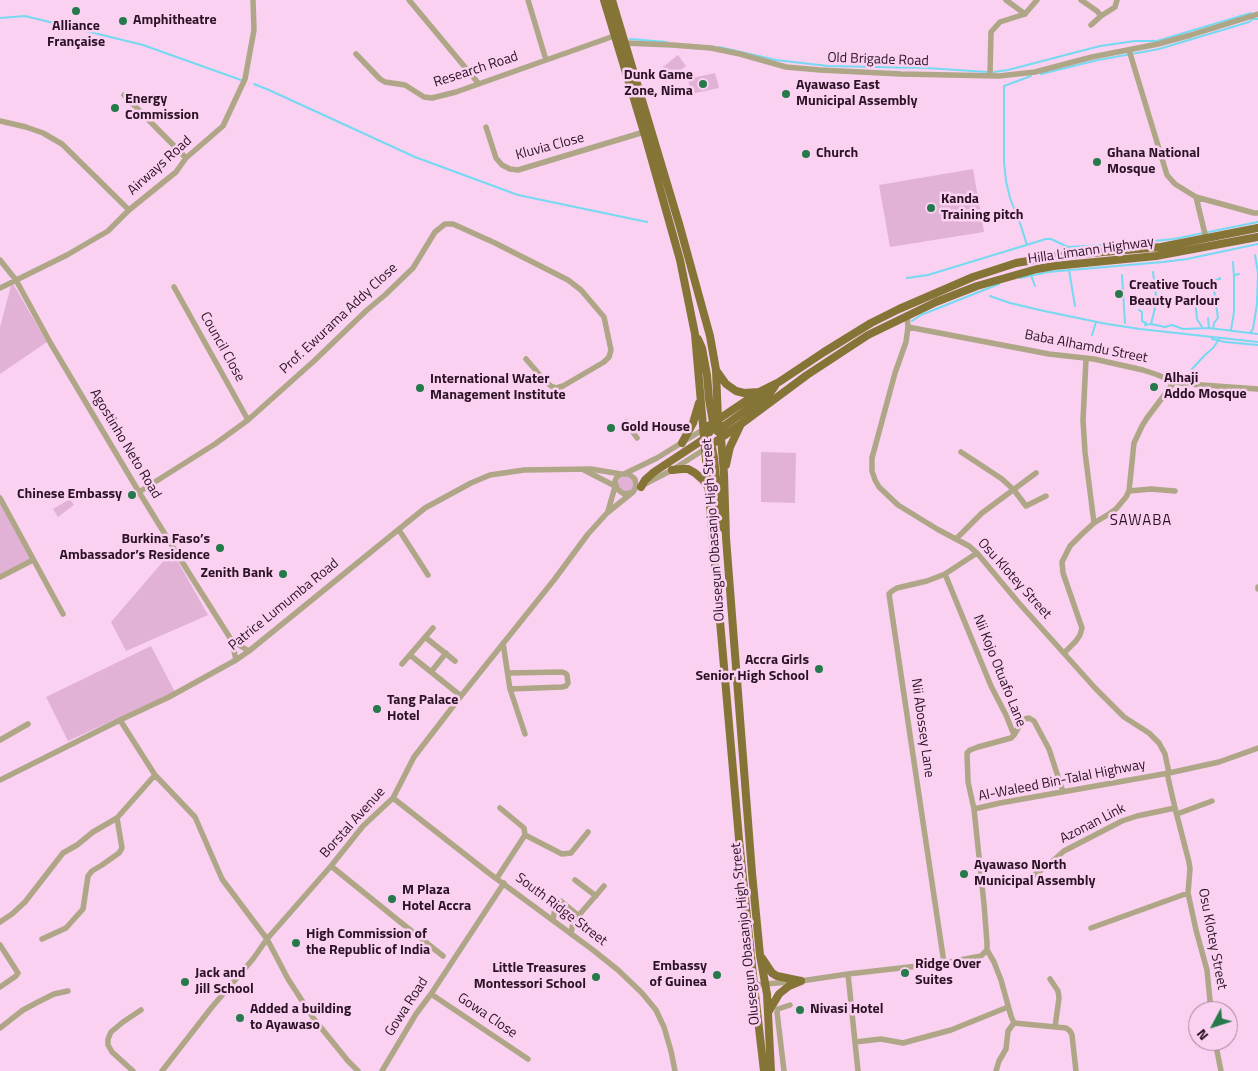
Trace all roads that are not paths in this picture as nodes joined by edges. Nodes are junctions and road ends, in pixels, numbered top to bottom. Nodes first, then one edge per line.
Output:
1 (253, 0) edge
2 (410, 0) edge
3 (528, 0) edge
4 (604, 0) edge
5 (612, 0) edge
6 (1006, 0) edge
7 (1037, 0) edge
8 (1081, 0) edge
9 (1118, 0) edge
10 (1025, 14) junction
11 (1258, 14) edge
12 (1101, 16) junction
13 (1091, 24) dead end
14 (614, 36) junction
15 (625, 42) junction
16 (1130, 50) junction
17 (356, 54) dead end
18 (546, 60) junction
19 (990, 75) junction
20 (479, 84) junction
21 (124, 95) dead end
22 (0, 121) edge
23 (486, 127) dead end
24 (644, 132) junction
25 (186, 158) junction
26 (1196, 197) junction
27 (129, 210) junction
28 (1258, 213) edge
29 (1258, 228) edge
30 (1258, 237) edge
31 (1206, 238) junction
32 (0, 260) edge
33 (16, 280) junction
34 (174, 287) dead end
35 (0, 288) edge
36 (907, 315) junction
37 (908, 326) junction
38 (695, 334) junction
39 (526, 359) dead end
40 (1086, 359) junction
41 (716, 370) junction
42 (779, 382) junction
43 (1174, 382) junction
44 (1258, 390) edge
45 (759, 392) junction
46 (700, 399) junction
47 (248, 420) junction
48 (626, 422) dead end
49 (741, 424) junction
50 (717, 428) junction
51 (637, 438) dead end
52 (707, 439) junction
53 (682, 443) junction
54 (961, 452) dead end
55 (582, 469) junction
56 (672, 470) junction
57 (1036, 473) dead end
58 (623, 474) junction
59 (724, 474) junction
60 (615, 486) junction
61 (708, 488) junction
62 (635, 490) junction
63 (1014, 490) junction
64 (1129, 491) junction
65 (1175, 491) dead end
66 (139, 492) junction
67 (1046, 496) dead end
68 (0, 498) edge
69 (607, 513) junction
70 (1094, 523) junction
71 (399, 530) junction
72 (726, 538) junction
73 (957, 538) junction
74 (977, 553) junction
75 (33, 560) junction
76 (945, 574) junction
77 (428, 575) dead end
78 (0, 577) edge
79 (63, 614) dead end
80 (433, 628) dead end
81 (425, 637) junction
82 (232, 640) junction
83 (503, 643) junction
84 (249, 651) junction
85 (446, 653) junction
86 (1064, 653) junction
87 (410, 655) junction
88 (236, 660) junction
89 (455, 661) dead end
90 (402, 664) dead end
91 (431, 672) junction
92 (508, 673) junction
93 (510, 689) junction
94 (461, 696) junction
95 (120, 720) junction
96 (28, 724) dead end
97 (525, 734) dead end
98 (1014, 735) junction
99 (0, 740) edge
100 (1258, 748) edge
101 (1168, 773) junction
102 (155, 775) junction
103 (0, 778) edge
104 (1063, 792) junction
105 (393, 798) junction
106 (1212, 801) dead end
107 (500, 808) dead end
108 (974, 809) junction
109 (1176, 811) junction
110 (118, 818) junction
111 (588, 832) dead end
112 (525, 835) junction
113 (331, 866) junction
114 (497, 878) junction
115 (1030, 878) dead end
116 (575, 880) dead end
117 (504, 883) junction
118 (604, 886) dead end
119 (1188, 893) junction
120 (596, 896) junction
121 (579, 916) junction
122 (553, 920) junction
123 (0, 922) edge
124 (1091, 928) dead end
125 (571, 934) junction
126 (42, 939) dead end
127 (267, 939) junction
128 (0, 945) edge
129 (987, 950) junction
130 (443, 956) dead end
131 (760, 956) junction
132 (944, 963) junction
133 (848, 974) junction
134 (1050, 979) dead end
135 (801, 981) junction
136 (765, 984) junction
137 (754, 985) junction
138 (0, 987) edge
139 (68, 991) dead end
140 (431, 994) junction
141 (1210, 1001) edge
142 (790, 1005) dead end
143 (1008, 1007) junction
144 (142, 1010) dead end
145 (768, 1012) junction
146 (1014, 1023) junction
147 (1056, 1027) junction
148 (0, 1028) edge
149 (855, 1042) junction
150 (1217, 1051) edge
151 (763, 1055) junction
152 (528, 1059) dead end
153 (133, 1071) edge
154 (162, 1071) edge
155 (358, 1071) edge
156 (382, 1071) edge
157 (675, 1071) edge
158 (759, 1071) edge
159 (764, 1071) edge
160 (772, 1071) edge
161 (784, 1071) edge
162 (858, 1071) edge
163 (996, 1071) edge
164 (1076, 1071) edge
165 (1221, 1071) edge

1 - 25 street, Airways Road
2 - 20 street
3 - 18 street
4 - 14 main road, Olusegun Obasanjo High Street
5 - 15 main road, Olusegun Obasanjo High Street
6 - 10 street
7 - 10 street
8 - 12 street
9 - 12 street
10 - 19 street
11 - 16 street, Old Brigade Road
12 - 13 street
14 - 18 street, Research Road
14 - 24 main road, Olusegun Obasanjo High Street
15 - 19 street, Old Brigade Road
15 - 41 main road, Olusegun Obasanjo High Street
16 - 19 street, Old Brigade Road
16 - 26 street
17 - 20 street, Research Road
18 - 20 street, Research Road
21 - 25 street
22 - 27 street
23 - 24 street, Kluvia Close
24 - 38 main road, Olusegun Obasanjo High Street
25 - 27 street, Airways Road
26 - 28 street
26 - 31 street
27 - 33 street, Airways Road
29 - 31 main road, Hilla Limann Highway
30 - 36 main road, Hilla Limann Highway
31 - 42 main road, Hilla Limann Highway
32 - 33 street, Agostinho Neto Road
33 - 35 street, Airways Road
33 - 66 street, Agostinho Neto Road
34 - 47 street, Council Close
36 - 37 street, Osu Klotey Street
36 - 49 main road, Hilla Limann Highway
37 - 40 street, Baba Alhamdu Street
37 - 73 street, Osu Klotey Street
38 - 46 main road, Olusegun Obasanjo High Street
38 - 50 main road
39 - 47 street, Prof. Ewurama Addy Close
40 - 43 street, Baba Alhamdu Street
40 - 70 street
41 - 45 main road
41 - 50 main road, Olusegun Obasanjo High Street
42 - 45 main road, Hilla Limann Highway
42 - 50 main road
43 - 44 street, Baba Alhamdu Street
43 - 64 street
45 - 50 main road, Hilla Limann Highway
46 - 52 main road, Olusegun Obasanjo High Street
46 - 53 main road
47 - 66 street, Prof. Ewurama Addy Close
48 - 51 street
49 - 50 main road, Hilla Limann Highway
49 - 59 main road
50 - 52 main road, Hilla Limann Highway
50 - 52 main road, Hilla Limann Highway
50 - 59 main road, Olusegun Obasanjo High Street
52 - 53 street
52 - 56 street
52 - 61 main road, Olusegun Obasanjo High Street
52 - 62 main road
52 - 72 main road
53 - 58 street
54 - 63 street
55 - 58 street, Patrice Lumumba Road
55 - 60 street, Patrice Lumumba Road
55 - 71 street, Patrice Lumumba Road
56 - 61 main road
56 - 62 street
57 - 63 street
58 - 60 street
58 - 62 street
59 - 72 main road, Olusegun Obasanjo High Street
60 - 62 street
60 - 69 street, Borstal Avenue
61 - 137 main road, Olusegun Obasanjo High Street
62 - 69 street, Borstal Avenue
63 - 67 street
63 - 73 street
64 - 65 street
64 - 70 street
66 - 82 street, Agostinho Neto Road
68 - 75 street
69 - 83 street, Borstal Avenue
70 - 86 street
71 - 77 street
71 - 84 street, Patrice Lumumba Road
72 - 131 main road, Olusegun Obasanjo High Street
73 - 74 street, Osu Klotey Street
74 - 76 street, Nii Abossey Lane
74 - 86 street, Osu Klotey Street
75 - 78 street
75 - 79 street
76 - 98 street, Nii Kojo Otuafo Lane
76 - 132 street, Nii Abossey Lane
80 - 81 street
81 - 85 street
81 - 87 street
82 - 84 street, Agostinho Neto Road
82 - 88 street, Agostinho Neto Road
83 - 92 street
83 - 94 street, Borstal Avenue
84 - 88 street, Patrice Lumumba Road
85 - 89 street
85 - 91 street
86 - 101 street, Osu Klotey Street
87 - 90 street
87 - 91 street
88 - 95 street, Patrice Lumumba Road
91 - 94 street
92 - 93 street
92 - 93 street
93 - 97 street
94 - 105 street, Borstal Avenue
95 - 102 street
95 - 103 street, Patrice Lumumba Road
96 - 99 street
98 - 104 street
98 - 108 street, Nii Kojo Otuafo Lane
100 - 101 street, Al-Waleed Bin-Talal Highway
101 - 104 street, Al-Waleed Bin-Talal Highway
101 - 109 street, Osu Klotey Street
102 - 110 street
102 - 127 street
104 - 108 street, Al-Waleed Bin-Talal Highway
105 - 113 street, Borstal Avenue
105 - 114 street, South Ridge Street
106 - 109 street
107 - 112 street
108 - 129 street, Al-Waleed Bin-Talal Highway
109 - 115 street, Azonan Link
109 - 119 street, Osu Klotey Street
110 - 123 street
110 - 126 street
111 - 112 street
112 - 114 street
113 - 127 street, Borstal Avenue
113 - 130 street
114 - 117 street, South Ridge Street
116 - 120 street
117 - 122 street, South Ridge Street
117 - 140 street, Gowa Road
118 - 120 street
119 - 124 street
119 - 141 street, Osu Klotey Street
120 - 121 street
121 - 122 street
121 - 125 street
122 - 125 street, South Ridge Street
125 - 157 street, South Ridge Street
127 - 154 street, Borstal Avenue
127 - 155 street
128 - 138 street
129 - 132 street
129 - 143 street
131 - 135 main road
131 - 136 main road, Olusegun Obasanjo High Street
132 - 133 street
133 - 135 street
133 - 149 street
134 - 147 street
135 - 136 street
135 - 145 main road
136 - 137 street
136 - 145 main road, Olusegun Obasanjo High Street
137 - 151 main road, Olusegun Obasanjo High Street
139 - 148 street
140 - 152 street, Gowa Close
140 - 156 street, Gowa Road
142 - 161 street
143 - 146 street
143 - 149 street
144 - 153 street
145 - 160 main road, Olusegun Obasanjo High Street
146 - 147 street
146 - 163 street
147 - 164 street
149 - 162 street
150 - 165 street
151 - 158 main road
151 - 159 main road, Olusegun Obasanjo High Street

